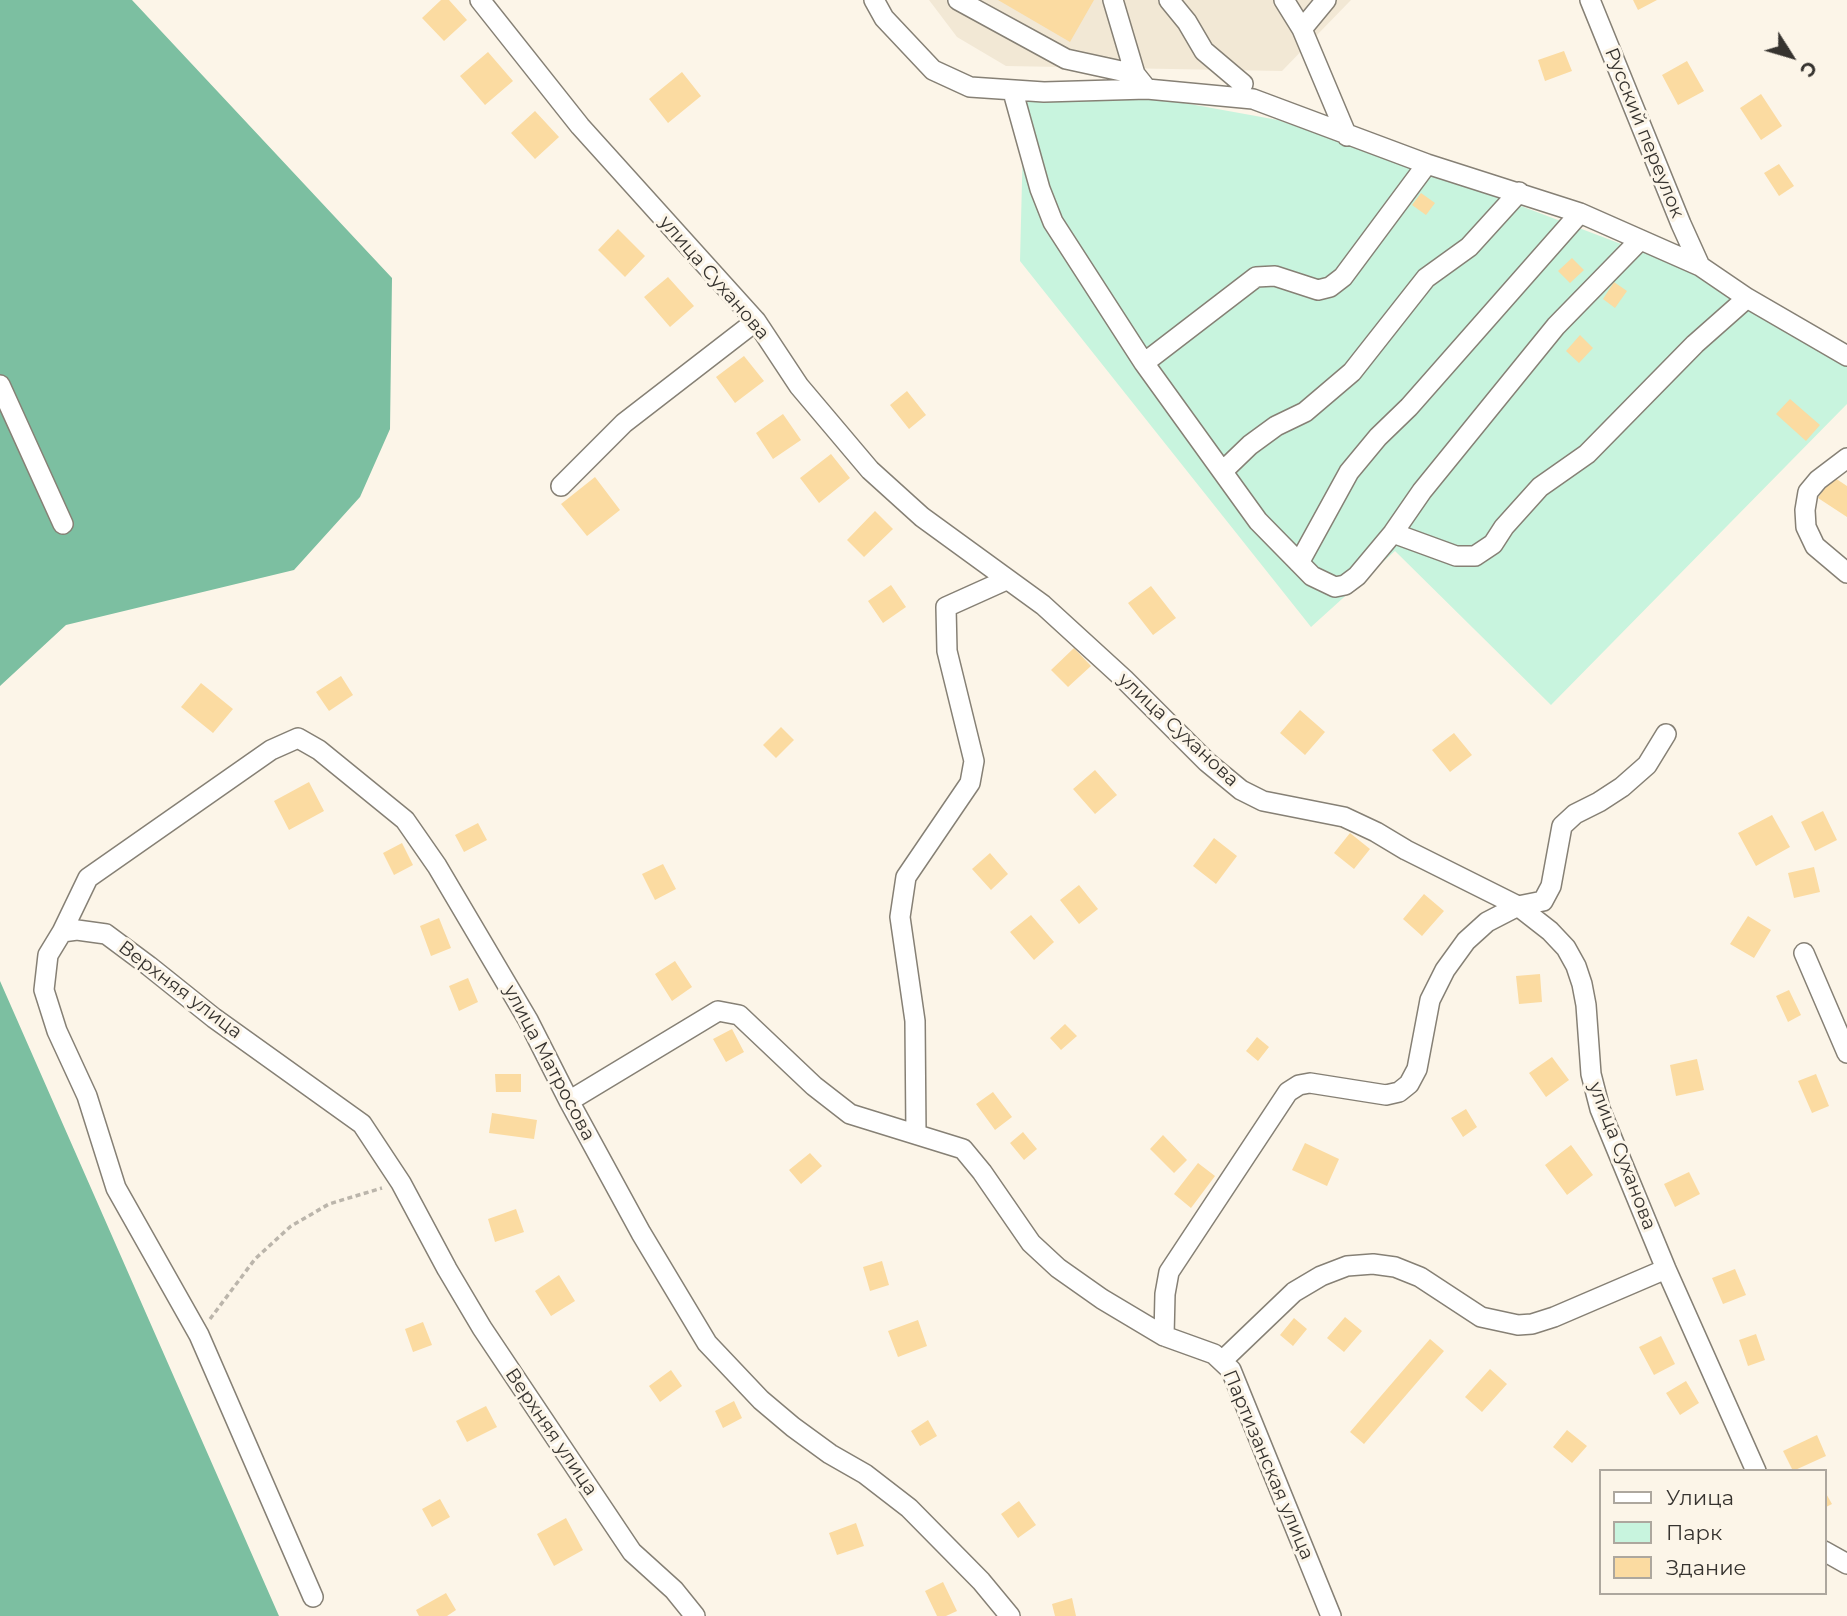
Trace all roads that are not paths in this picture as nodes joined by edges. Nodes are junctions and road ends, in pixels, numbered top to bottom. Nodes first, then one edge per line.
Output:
1 (480, 0) edge
2 (874, 0) edge
3 (958, 0) edge
4 (1113, 0) edge
5 (1169, 0) edge
6 (1284, 0) edge
7 (1326, 0) edge
8 (1590, 0) edge
9 (1301, 29) junction
10 (1141, 82) junction
11 (1243, 84) dead end
12 (1013, 92) junction
13 (1347, 136) junction
14 (1427, 164) junction
15 (1519, 192) junction
16 (1580, 214) junction
17 (1640, 240) junction
18 (1700, 266) junction
19 (1747, 298) junction
20 (756, 321) junction
21 (1847, 356) edge
22 (1144, 363) junction
23 (0, 385) edge
24 (1847, 458) edge
25 (1223, 471) junction
26 (561, 486) dead end
27 (63, 524) dead end
28 (1393, 533) junction
29 (1298, 563) junction
30 (1847, 573) edge
31 (1006, 580) junction
32 (1666, 734) dead end
33 (1518, 906) junction
34 (62, 932) junction
35 (1804, 953) dead end
36 (1847, 1053) edge
37 (569, 1101) junction
38 (916, 1134) junction
39 (1666, 1269) junction
40 (1164, 1336) junction
41 (1223, 1360) junction
42 (1755, 1469) edge
43 (1826, 1553) edge
44 (1847, 1564) edge
45 (313, 1597) dead end
46 (695, 1616) edge
47 (1010, 1616) edge
48 (1331, 1616) edge

1 - 20 street, улица Суханова
2 - 12 street
3 - 10 street
4 - 10 street
5 - 11 street
6 - 9 street
7 - 9 street
8 - 18 street, Русский переулок
9 - 13 street
10 - 12 street
10 - 13 street
12 - 22 street
13 - 14 street
14 - 15 street
14 - 22 street
15 - 16 street
15 - 25 street
16 - 17 street
16 - 29 street
17 - 18 street
17 - 28 street
18 - 19 street
19 - 21 street
19 - 28 street
20 - 26 street
20 - 31 street, улица Суханова
22 - 25 street
23 - 27 street
24 - 30 street
25 - 29 street
28 - 29 street
31 - 33 street, улица Суханова
31 - 38 street
32 - 33 street
33 - 39 street, улица Суханова
33 - 40 street
34 - 37 street, улица Матросова
34 - 45 street
34 - 46 street, Верхняя улица
35 - 36 street
37 - 38 street, Партизанская улица
37 - 47 street, улица Матросова
38 - 40 street, Партизанская улица
39 - 41 street
39 - 42 street, улица Суханова
40 - 41 street, Партизанская улица
41 - 48 street, Партизанская улица
43 - 44 street

